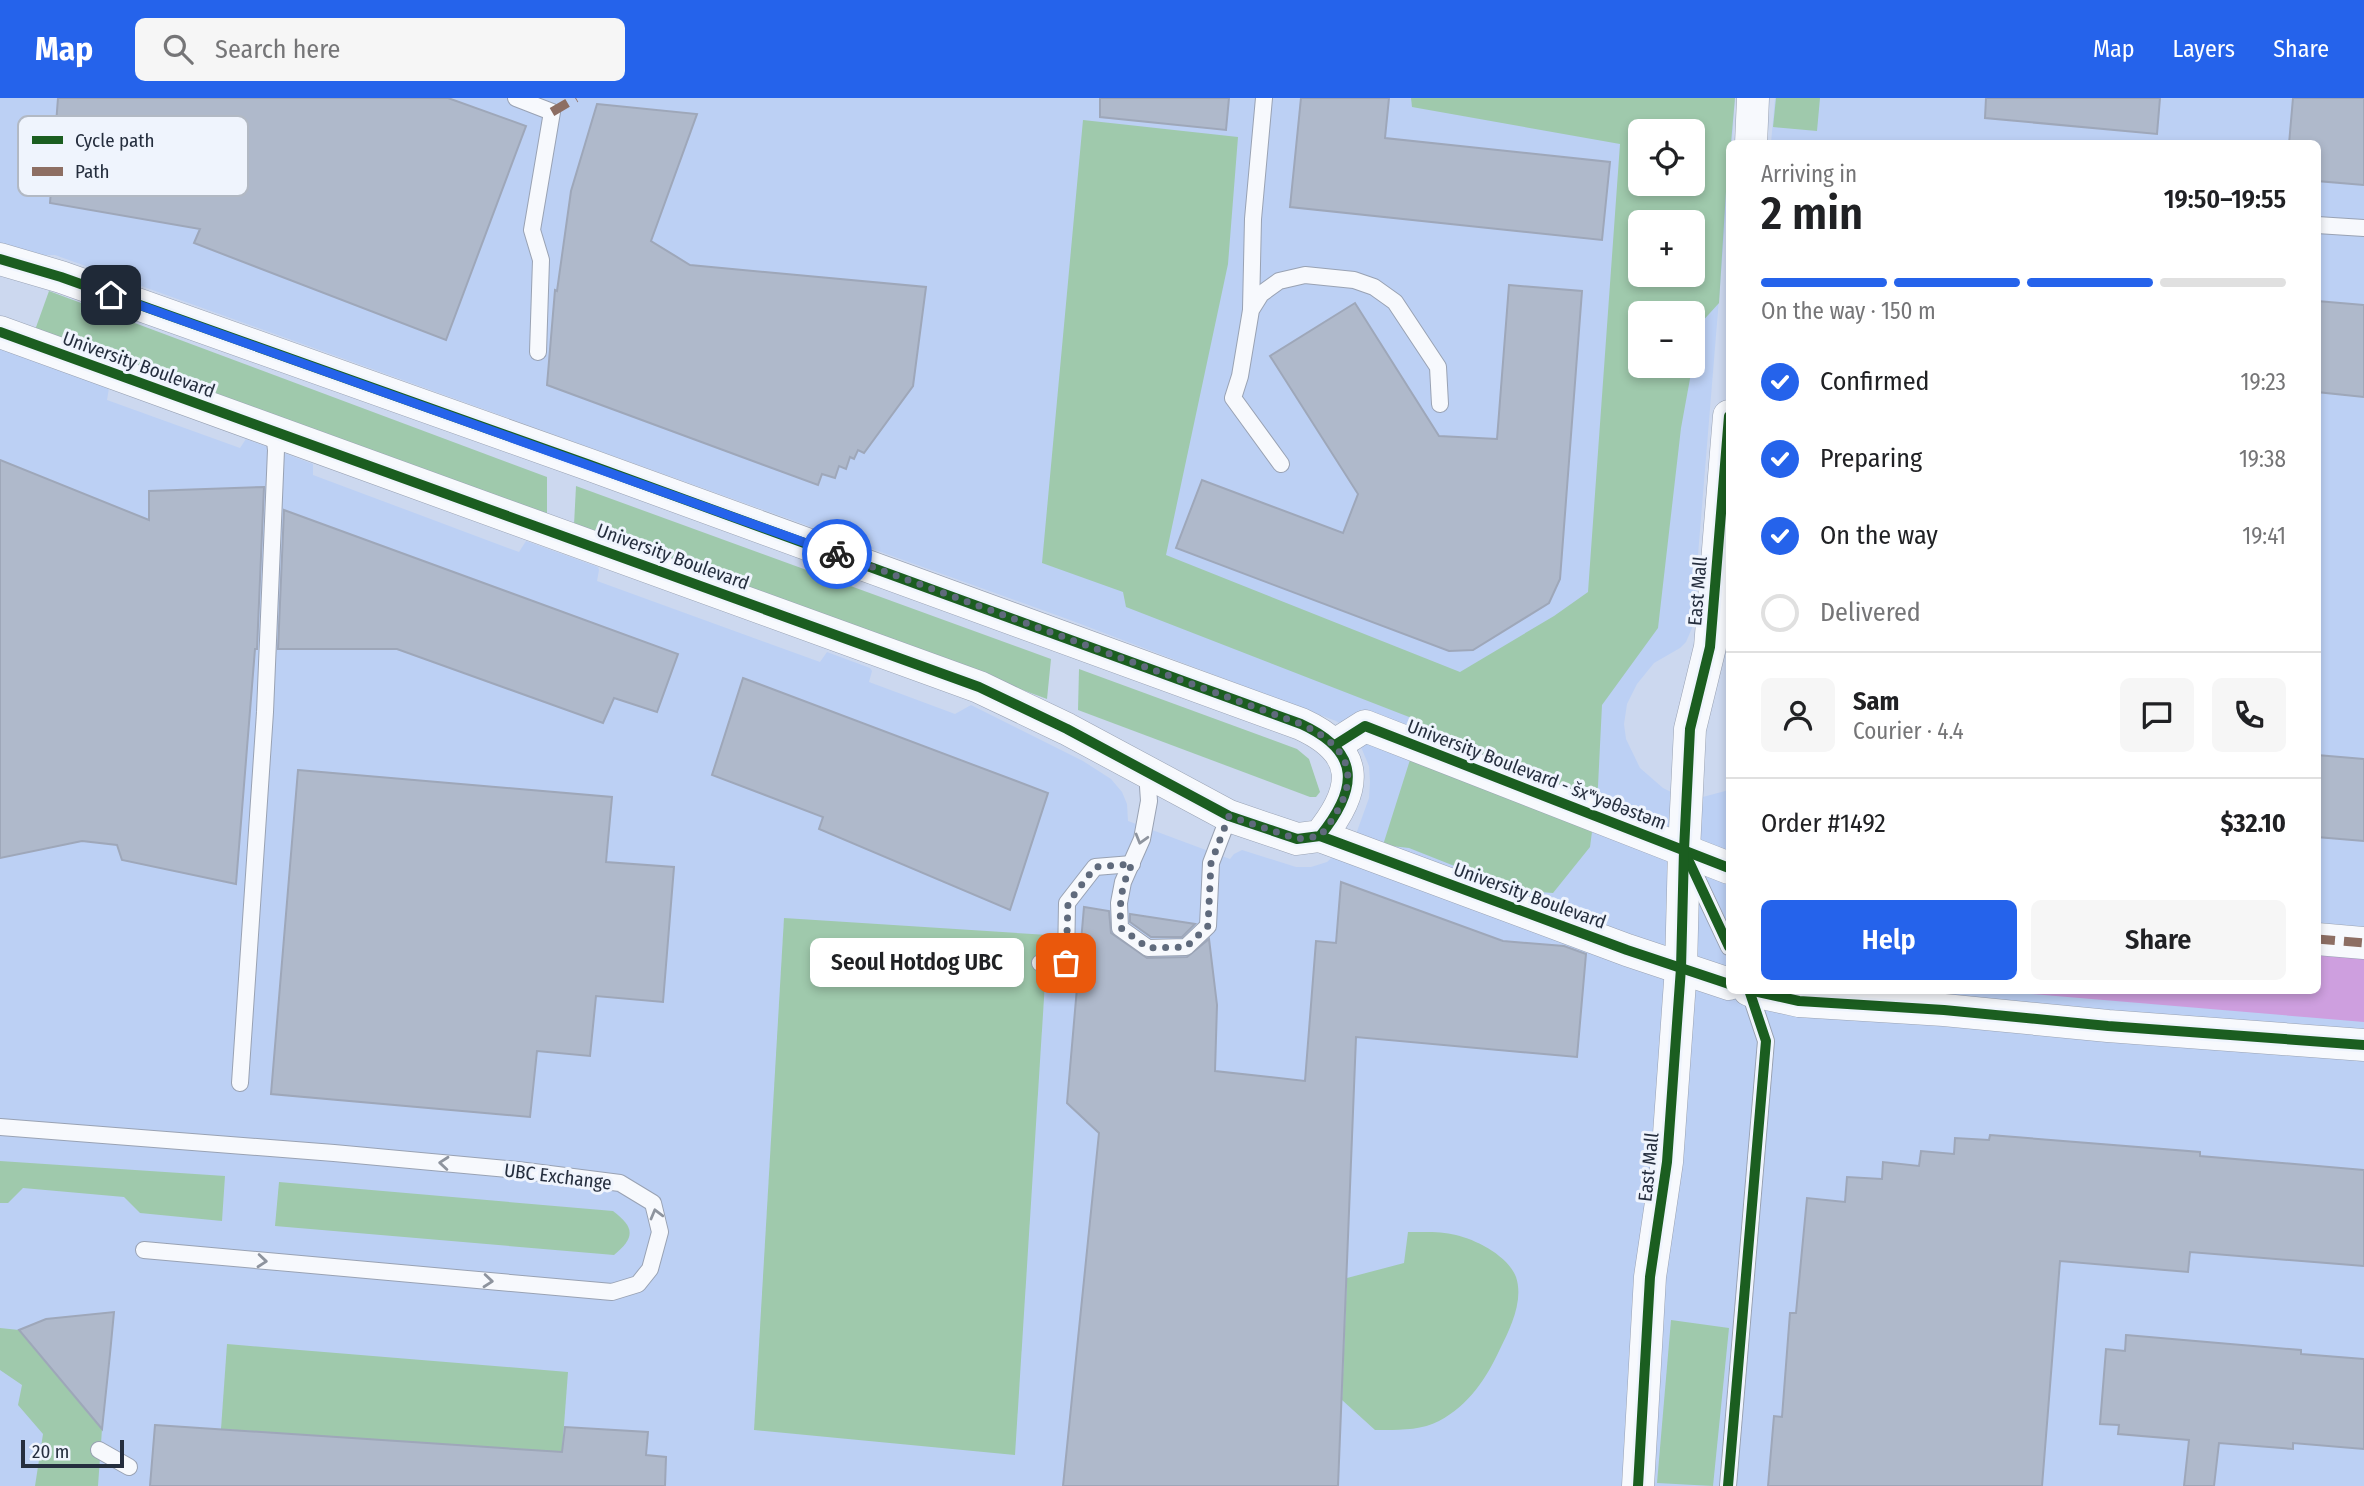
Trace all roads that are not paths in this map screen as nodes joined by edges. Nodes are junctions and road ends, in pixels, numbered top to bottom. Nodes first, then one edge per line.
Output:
1 (516, 98) edge
2 (1264, 98) edge
3 (1753, 98) edge
4 (1751, 140) edge
5 (2321, 225) edge
6 (2364, 228) edge
7 (0, 259) edge
8 (1251, 310) junction
9 (0, 332) edge
10 (538, 352) dead end
11 (1440, 404) dead end
12 (274, 432) junction
13 (1726, 452) edge
14 (1281, 464) dead end
15 (1335, 745) junction
16 (1147, 772) junction
17 (1229, 816) junction
18 (1320, 836) junction
19 (1684, 850) junction
20 (1132, 864) junction
21 (1726, 867) edge
22 (2321, 939) edge
23 (1726, 941) edge
24 (2364, 943) edge
25 (1040, 963) dead end
26 (1681, 968) junction
27 (1726, 983) edge
28 (1750, 994) edge
29 (1767, 994) edge
30 (2364, 1045) edge
31 (240, 1083) dead end
32 (0, 1127) edge
33 (145, 1250) dead end
34 (99, 1450) dead end
35 (129, 1467) dead end
36 (1639, 1486) edge
37 (1728, 1486) edge

1 - 10 lane
2 - 8 lane
3 - 4 street
5 - 6 lane
7 - 15 street
8 - 11 lane
8 - 14 lane
9 - 12 street, University Boulevard
12 - 16 street, University Boulevard
12 - 31 lane
13 - 19 street, East Mall
15 - 18 street
15 - 19 street, University Boulevard - šxʷyəθəstəm
16 - 17 street, University Boulevard
16 -> 20 lane
17 - 18 street, University Boulevard
17 - 20 lane
18 - 26 street, University Boulevard
19 - 21 street, University Boulevard - šxʷyəθəstəm
19 - 23 lane, East Mall
19 - 26 street, East Mall
20 - 25 lane
22 - 24 street
26 - 27 street, University Boulevard
26 - 36 street, East Mall
28 - 37 lane
29 - 30 street
33 -> 32 lane, UBC Exchange
34 - 35 lane

